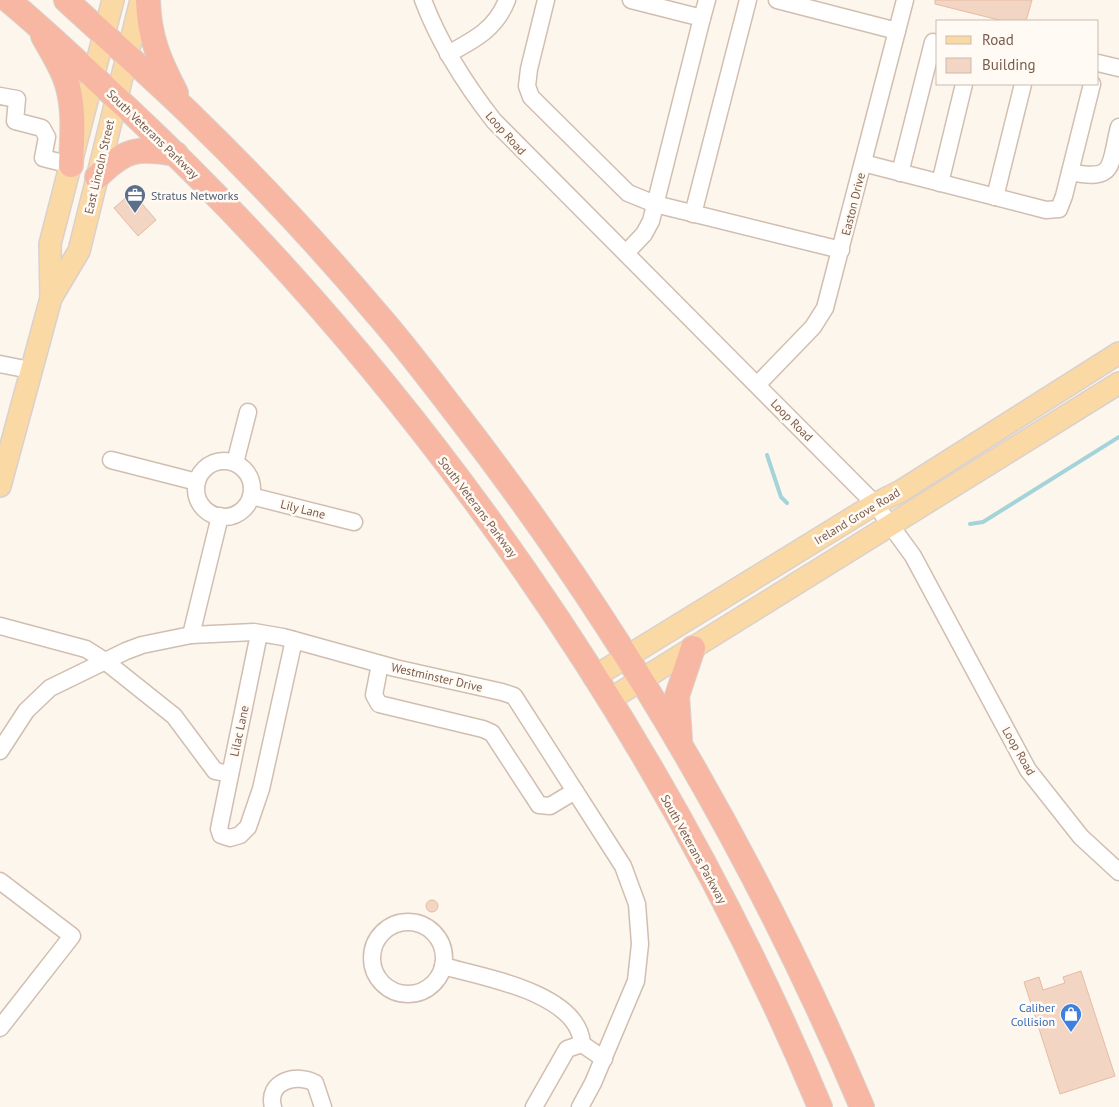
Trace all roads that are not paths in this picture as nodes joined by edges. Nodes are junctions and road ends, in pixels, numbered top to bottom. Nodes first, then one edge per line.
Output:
1 (8, 0) edge
2 (66, 0) edge
3 (113, 0) edge
4 (141, 0) edge
5 (148, 0) edge
6 (423, 0) edge
7 (507, 0) edge
8 (546, 0) edge
9 (631, 0) edge
10 (707, 0) edge
11 (748, 0) edge
12 (778, 0) edge
13 (905, 0) edge
14 (702, 18) junction
15 (38, 25) junction
16 (897, 31) junction
17 (104, 35) junction
18 (936, 43) edge
19 (448, 54) junction
20 (127, 56) junction
21 (1099, 63) edge
22 (1119, 68) edge
23 (94, 77) junction
24 (964, 85) edge
25 (1023, 85) edge
26 (1092, 85) edge
27 (0, 96) edge
28 (116, 97) junction
29 (186, 109) junction
30 (1119, 127) edge
31 (176, 154) junction
32 (863, 163) junction
33 (71, 165) junction
34 (1070, 172) junction
35 (900, 173) junction
36 (97, 177) junction
37 (940, 183) junction
38 (995, 197) junction
39 (655, 204) junction
40 (693, 214) junction
41 (841, 250) junction
42 (626, 253) junction
43 (51, 298) junction
44 (1119, 353) edge
45 (0, 364) edge
46 (30, 370) junction
47 (1119, 383) edge
48 (756, 385) junction
49 (248, 412) dead end
50 (111, 460) dead end
51 (235, 463) junction
52 (197, 482) junction
53 (0, 486) edge
54 (251, 496) junction
55 (875, 504) junction
56 (220, 516) junction
57 (354, 522) dead end
58 (891, 524) junction
59 (0, 626) edge
60 (259, 634) junction
61 (191, 635) junction
62 (294, 640) junction
63 (693, 648) junction
64 (627, 656) junction
65 (105, 661) junction
66 (380, 664) junction
67 (594, 677) junction
68 (641, 678) junction
69 (609, 700) junction
70 (680, 743) junction
71 (0, 751) edge
72 (230, 774) junction
73 (575, 790) junction
74 (1119, 872) edge
75 (2, 888) edge
76 (443, 966) junction
77 (0, 1028) edge
78 (582, 1044) junction
79 (604, 1059) junction
80 (273, 1107) edge
81 (322, 1107) edge
82 (534, 1107) edge
83 (580, 1107) edge
84 (820, 1107) edge
85 (862, 1107) edge

1 - 15 highway, South Veterans Parkway
2 - 17 highway
3 - 17 main road, East Lincoln Street
4 - 20 main road, East Lincoln Street
5 - 29 highway
6 - 19 street, Loop Road
7 - 19 street
8 - 39 street
9 - 14 street
10 - 14 street
11 - 40 street
12 - 16 street
13 - 16 street, Easton Drive
14 - 39 street
15 - 23 highway, South Veterans Parkway
15 - 33 highway
16 - 32 street, Easton Drive
17 - 20 highway
17 - 23 main road, East Lincoln Street
18 - 35 street
19 - 42 street, Loop Road
20 - 28 main road, East Lincoln Street
20 - 29 highway
21 - 22 street
23 - 28 highway, South Veterans Parkway
23 - 33 main road, East Lincoln Street
24 - 37 street
25 - 38 street
26 - 34 street
27 - 33 street
28 - 31 highway, South Veterans Parkway
28 - 36 main road, East Lincoln Street
29 - 64 highway
30 - 34 street
31 - 36 highway
31 - 67 highway, South Veterans Parkway
32 - 35 street
32 - 41 street, Easton Drive
33 - 43 main road, East Lincoln Street
34 - 38 street
35 - 37 street
36 - 43 main road, East Lincoln Street
37 - 38 street
39 - 40 street
39 - 42 street
40 - 41 street
41 - 48 street, Easton Drive
42 - 48 street, Loop Road
43 - 46 main road, East Lincoln Street
44 - 55 main road, Ireland Grove Road
45 - 46 street
46 - 53 main road, East Lincoln Street
47 - 58 main road, Ireland Grove Road
48 - 55 street, Loop Road
49 - 51 street
50 - 52 street
51 - 52 street
51 - 54 street
52 - 56 street
54 - 56 street
54 - 57 street, Lily Lane
55 - 58 street, Loop Road
55 - 64 main road, Ireland Grove Road
56 - 61 street
58 - 63 main road, Ireland Grove Road
58 - 74 street, Loop Road
59 - 65 street
60 - 61 street, Westminster Drive
60 - 62 street, Westminster Drive
60 - 72 street, Lilac Lane
61 - 65 street, Westminster Drive
62 - 66 street, Westminster Drive
62 - 72 street, Lilac Lane
63 - 68 main road, Ireland Grove Road
63 - 70 highway
64 - 67 main road, Ireland Grove Road
64 - 68 highway
65 - 71 street, Westminster Drive
65 - 72 street
66 - 73 street, Westminster Drive
66 - 73 street
67 - 69 highway, South Veterans Parkway
68 - 69 main road, Ireland Grove Road
68 - 70 highway
69 - 84 highway, South Veterans Parkway
70 - 85 highway
73 - 79 street, Westminster Drive
75 - 77 street
76 - 76 street
76 - 78 street
78 - 79 street
78 - 82 street
79 - 83 street, Westminster Drive
80 - 81 street

